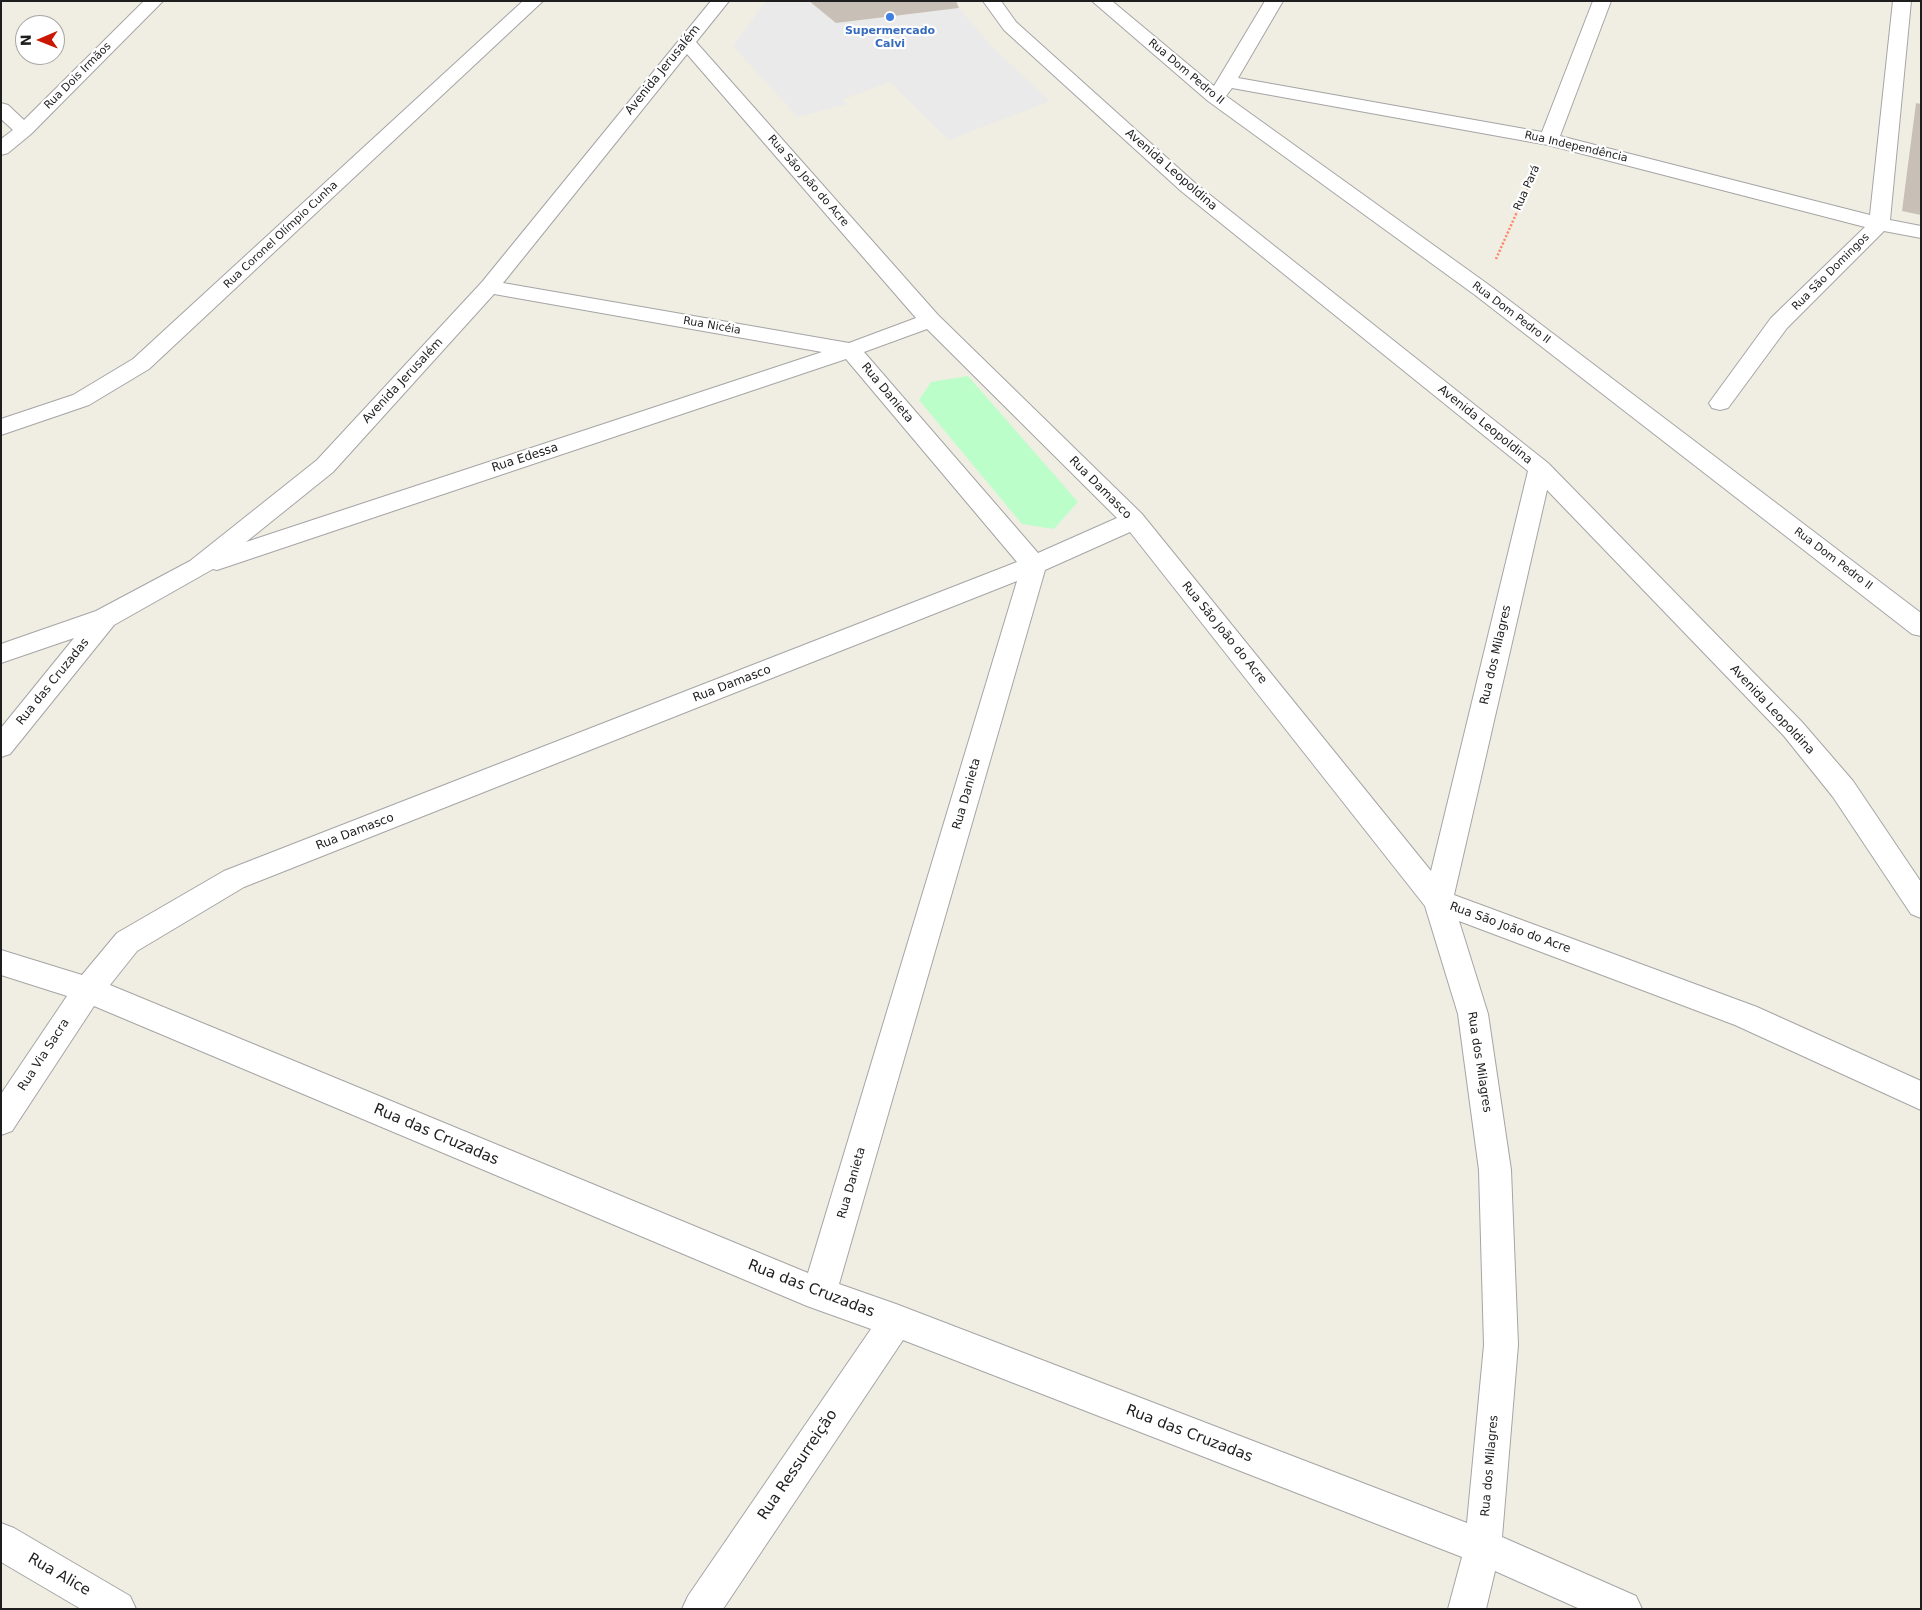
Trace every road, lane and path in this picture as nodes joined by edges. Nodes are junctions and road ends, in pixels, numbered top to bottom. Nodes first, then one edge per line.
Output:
1 (154, 1) edge
2 (534, 1) edge
3 (720, 1) edge
4 (992, 1) edge
5 (1101, 1) edge
6 (1274, 1) edge
7 (1602, 1) edge
8 (1902, 1) edge
9 (686, 42) junction
10 (1221, 90) junction
11 (1, 109) edge
12 (24, 130) junction
13 (1549, 139) junction
14 (1, 149) edge
15 (1879, 224) junction
16 (1921, 232) edge
17 (489, 287) junction
18 (1482, 290) junction
19 (930, 320) junction
20 (850, 350) junction
21 (1720, 403) dead end
22 (1, 427) edge
23 (1540, 469) junction
24 (1134, 520) junction
25 (1034, 565) junction
26 (199, 567) junction
27 (105, 618) junction
28 (1921, 627) edge
29 (1, 654) edge
30 (1, 747) edge
31 (1438, 901) junction
32 (1921, 906) edge
33 (1, 962) edge
34 (88, 990) junction
35 (1921, 1096) edge
36 (1, 1121) edge
37 (819, 1294) junction
38 (896, 1321) junction
39 (1, 1541) edge
40 (1483, 1546) junction
41 (117, 1609) edge
42 (701, 1609) edge
43 (1466, 1609) edge
44 (1624, 1609) edge

1 - 12 street, Rua Dois Irmãos
2 - 22 street, Rua Coronel Olímpio Cunha
3 - 9 street, Avenida Jerusalém
4 - 23 street, Avenida Leopoldina
5 - 10 street, Rua Dom Pedro II
6 - 10 street
7 - 13 street
8 - 15 street, Rua São Domingos
9 - 17 street, Avenida Jerusalém
9 - 19 street, Rua São João do Acre
10 - 13 street, Rua Independência
10 - 18 street, Rua Dom Pedro II
11 - 12 street
12 - 14 street, Rua Dois Irmãos
13 - 15 street, Rua Independência
13 - 18 path, Rua Pará
15 - 16 street, Rua Independência
15 - 21 street, Rua São Domingos
17 - 20 street, Rua Nicéia
17 - 26 street, Avenida Jerusalém
18 - 28 street, Rua Dom Pedro II
19 - 20 street
19 - 24 street, Rua Damasco
20 - 25 street, Rua Danieta
20 - 26 street, Rua Edessa
23 - 31 street, Rua dos Milagres
23 - 32 street, Avenida Leopoldina
24 - 25 street, Rua Damasco
24 - 31 street, Rua São João do Acre
25 - 34 street, Rua Damasco
25 - 37 street, Rua Danieta
26 - 27 street, Avenida Jerusalém
27 - 29 street, Avenida Jerusalém
27 - 30 street, Rua das Cruzadas
31 - 35 street, Rua São João do Acre
31 - 40 street, Rua dos Milagres
33 - 34 street, Rua das Cruzadas
34 - 36 street, Rua Via Sacra
34 - 37 street, Rua das Cruzadas
37 - 38 street, Rua das Cruzadas
38 - 40 street, Rua das Cruzadas
38 - 42 street, Rua Ressurreição
39 - 41 street, Rua Alice
40 - 43 street, Rua dos Milagres
40 - 44 street, Rua das Cruzadas

